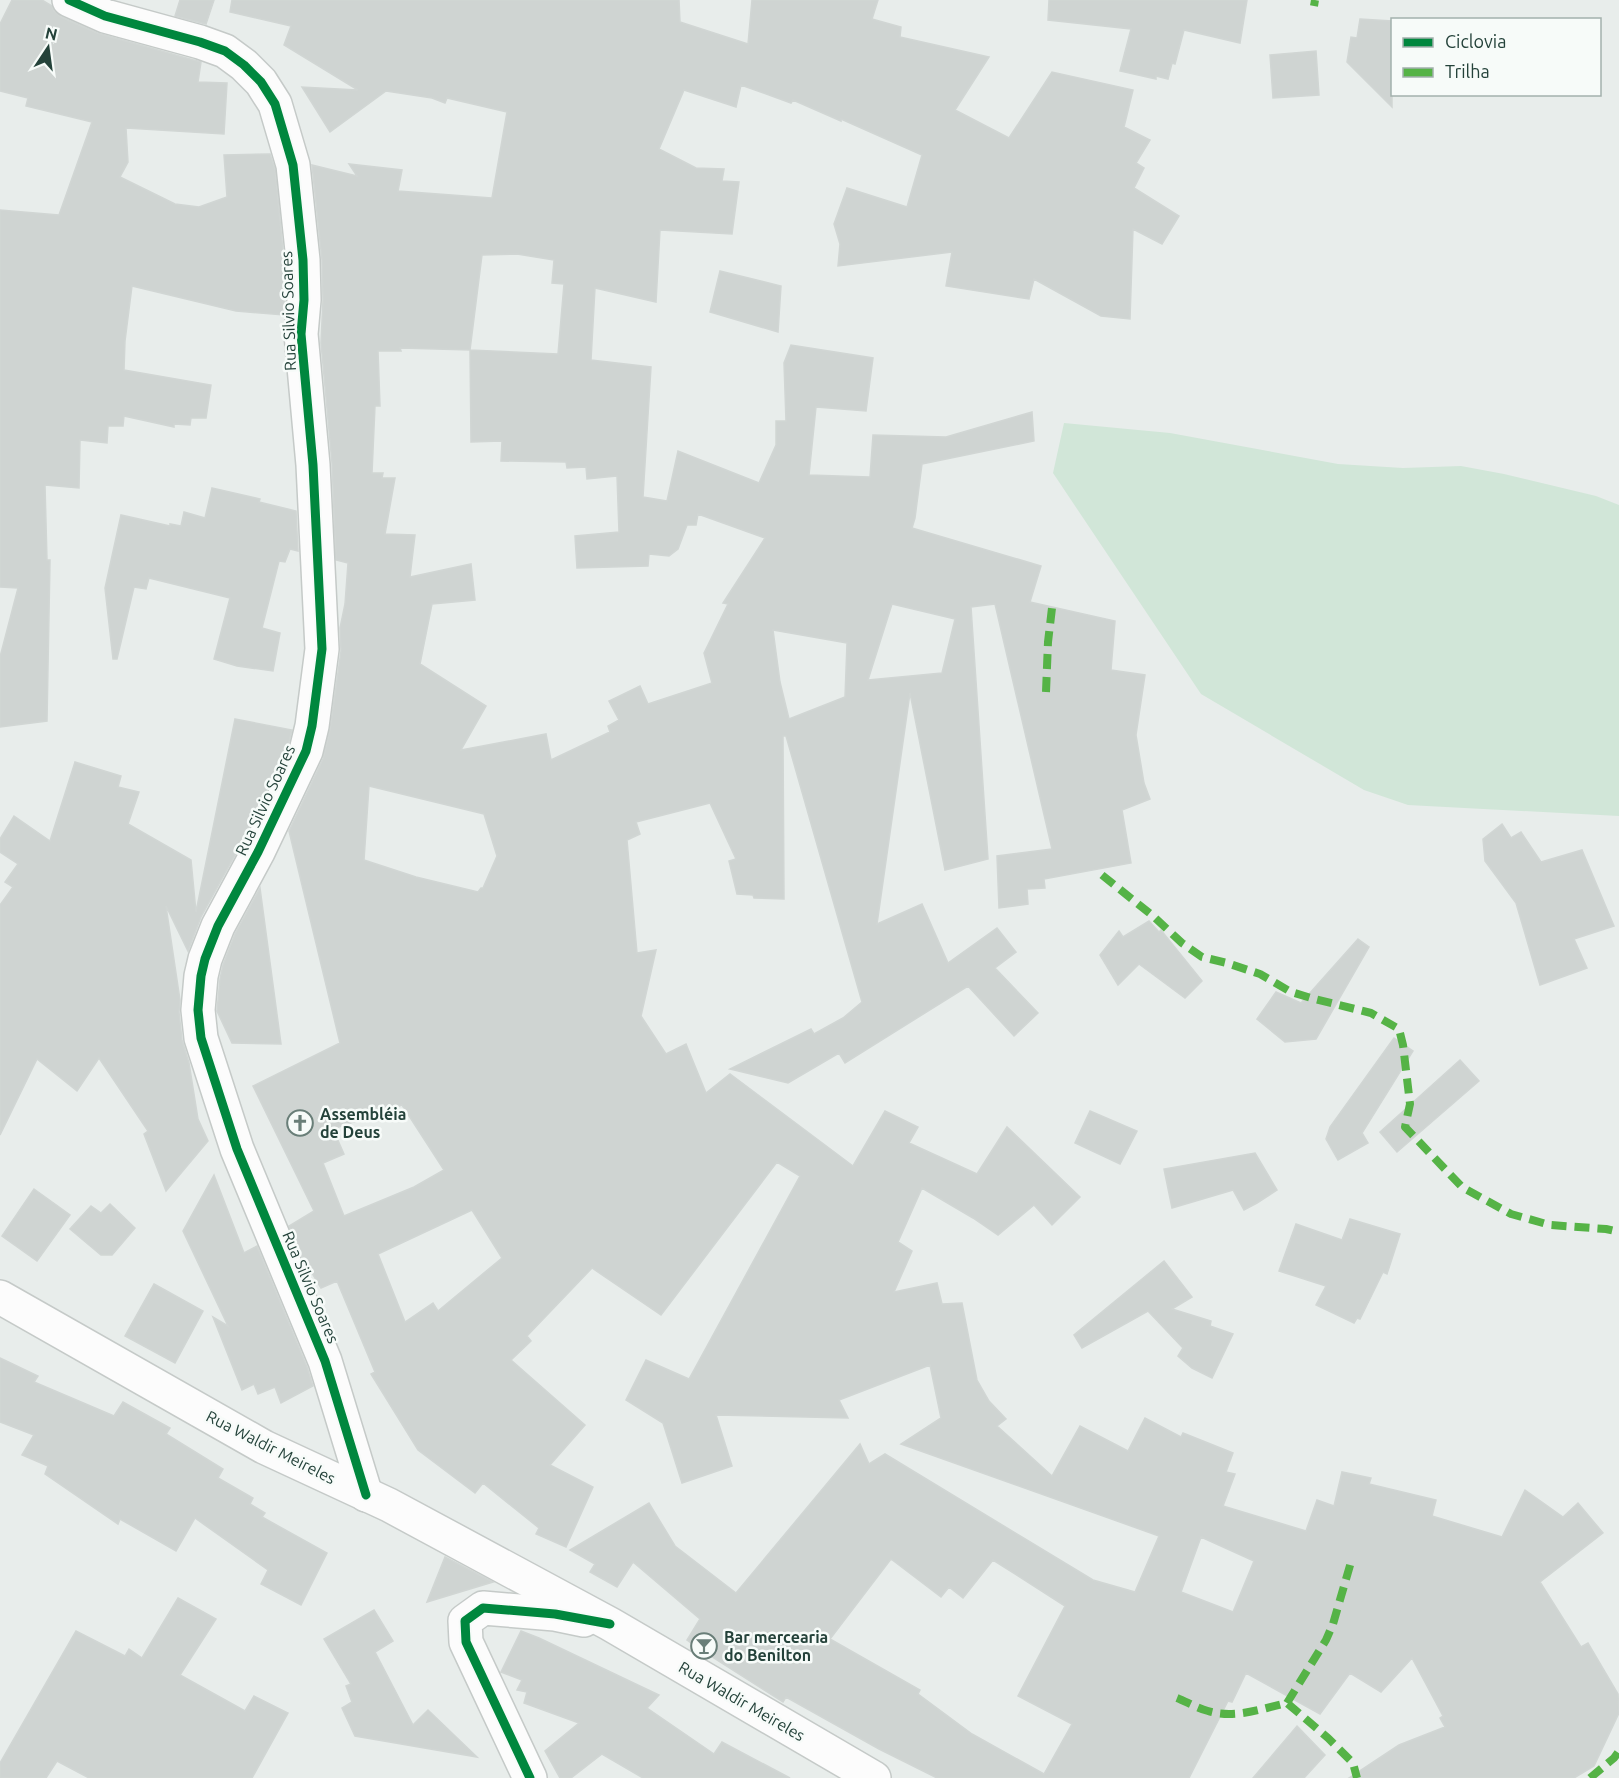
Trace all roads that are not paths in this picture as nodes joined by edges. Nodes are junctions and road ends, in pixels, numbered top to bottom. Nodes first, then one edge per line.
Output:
1 (69, 0) edge
2 (0, 1297) edge
3 (366, 1495) junction
4 (610, 1624) junction
5 (530, 1778) edge
6 (874, 1778) edge

1 - 3 street, Rua Silvio Soares
2 - 3 street, Rua Waldir Meireles
3 - 4 street, Rua Waldir Meireles
4 - 5 street, Rua Waldir Meireles
4 - 6 street, Rua Waldir Meireles

